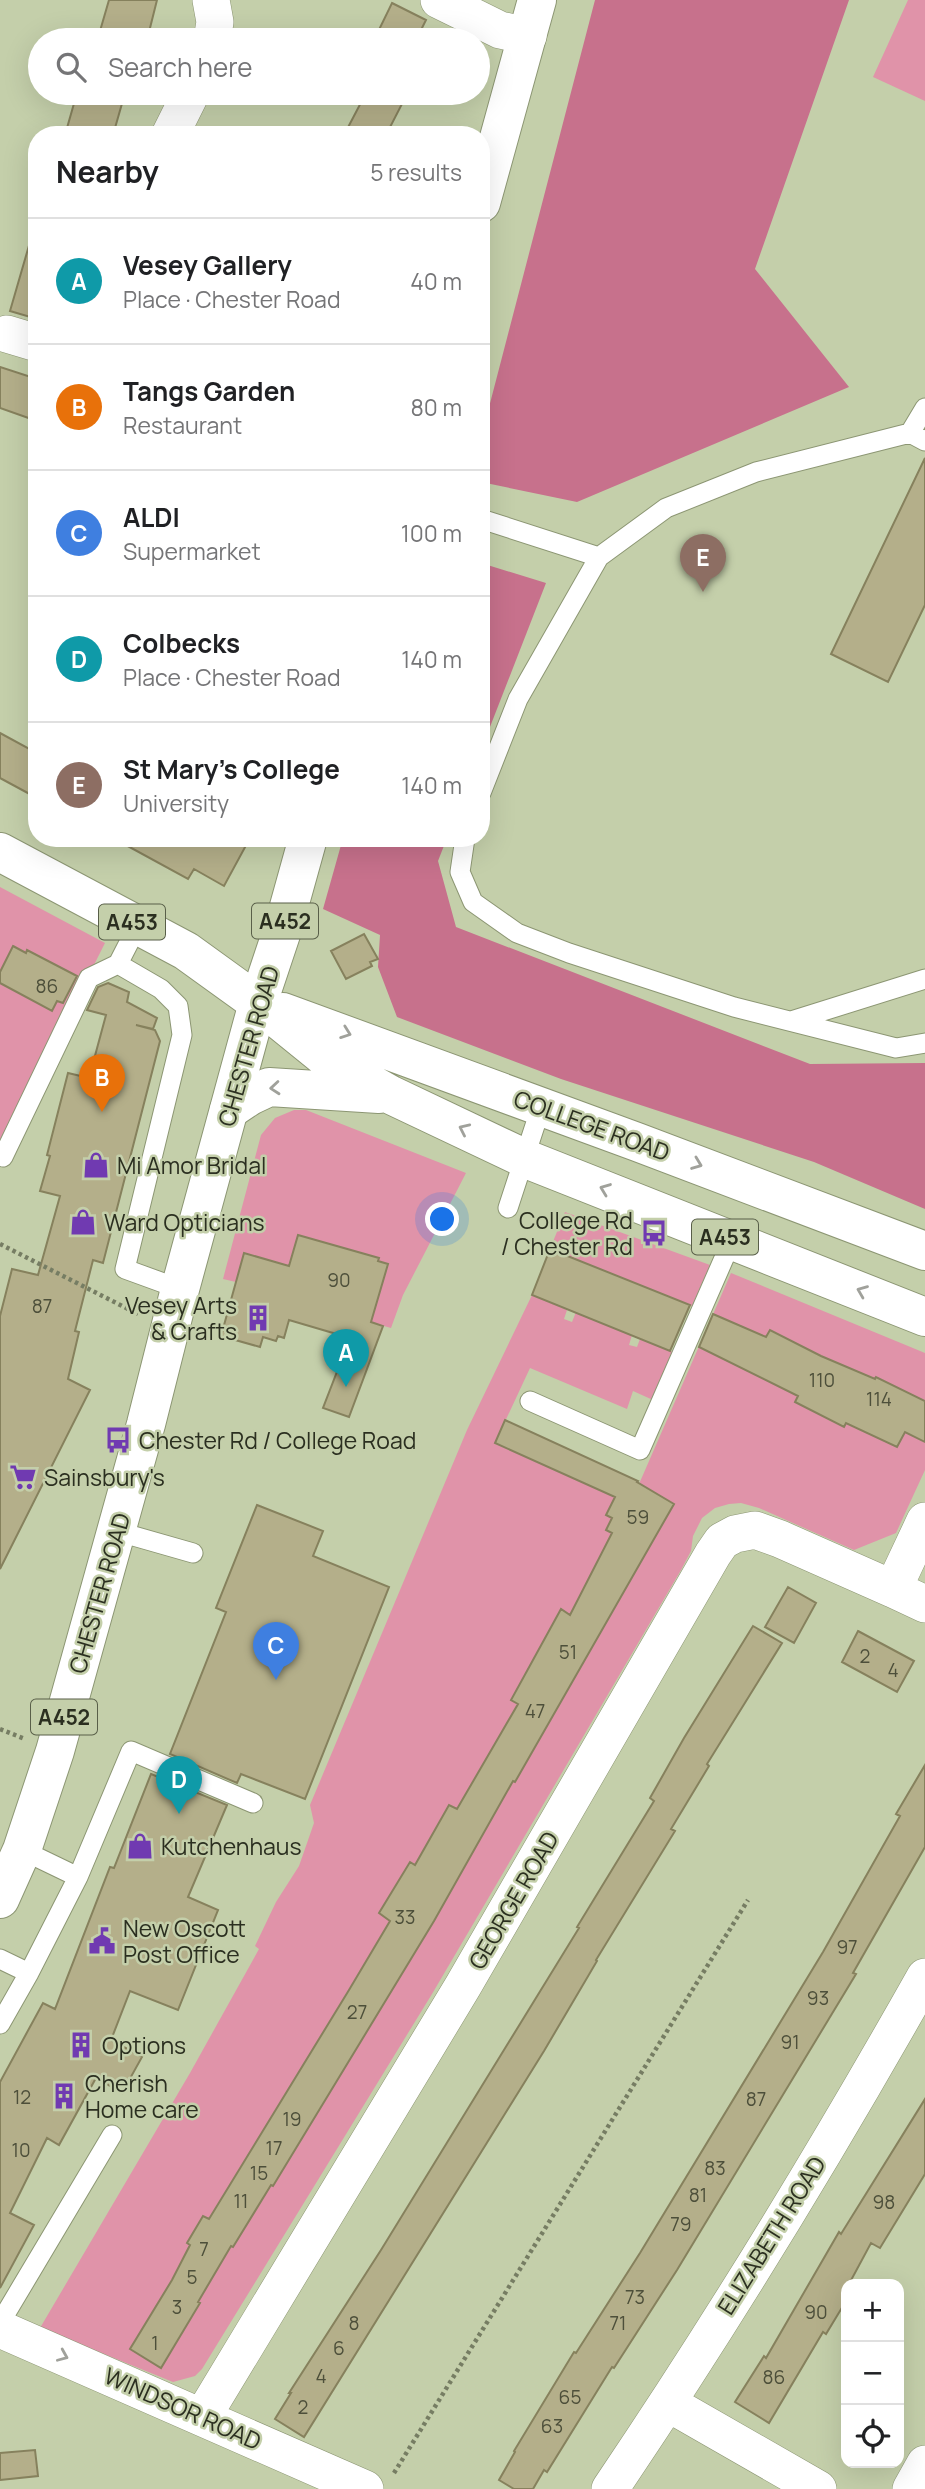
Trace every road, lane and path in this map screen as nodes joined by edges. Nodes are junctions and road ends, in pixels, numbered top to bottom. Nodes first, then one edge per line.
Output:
1 (211, 0) edge
2 (439, 0) edge
3 (533, 18) edge
4 (214, 28) edge
5 (185, 105) edge
6 (174, 126) edge
7 (490, 171) edge
8 (925, 408) edge
9 (918, 437) edge
10 (490, 522) edge
11 (599, 557) junction
12 (490, 770) edge
13 (306, 847) edge
14 (464, 847) edge
15 (0, 852) edge
16 (138, 925) junction
17 (118, 964) junction
18 (925, 979) edge
19 (258, 1003) junction
20 (790, 1021) junction
21 (925, 1043) edge
22 (391, 1095) junction
23 (541, 1107) junction
24 (229, 1110) junction
25 (3, 1157) dead end
26 (526, 1159) junction
27 (508, 1208) dead end
28 (732, 1240) junction
29 (0, 1244) edge
30 (925, 1251) edge
31 (180, 1289) junction
32 (925, 1317) edge
33 (170, 1331) junction
34 (530, 1401) dead end
35 (925, 1521) edge
36 (116, 1531) junction
37 (193, 1553) dead end
38 (909, 1596) edge
39 (0, 1729) edge
40 (25, 1739) dead end
41 (253, 1803) dead end
42 (22, 1850) junction
43 (78, 1877) junction
44 (0, 1899) edge
45 (748, 1900) dead end
46 (0, 1959) edge
47 (30, 1973) junction
48 (925, 1977) edge
49 (0, 2024) edge
50 (112, 2136) dead end
51 (0, 2323) edge
52 (0, 2329) edge
53 (668, 2403) junction
54 (203, 2416) junction
55 (925, 2464) edge
56 (378, 2483) edge
57 (610, 2489) edge
58 (818, 2489) edge
59 (911, 2489) edge

1 - 4 street
2 - 3 street
3 - 7 main road
5 - 6 street
8 - 9 lane
9 - 11 lane
10 - 11 lane
11 - 12 lane
13 - 19 main road, CHESTER ROAD / A452
14 - 20 lane
15 - 16 main road, COLLEGE ROAD / A453
16 - 17 lane
16 - 19 main road, COLLEGE ROAD / A453
17 - 25 lane
17 - 31 lane
18 - 20 lane
19 - 22 main road, COLLEGE ROAD / A453
19 -> 23 main road, COLLEGE ROAD / A453
19 - 24 main road, CHESTER ROAD / A452
20 - 21 lane
22 -> 24 main road, COLLEGE ROAD
26 -> 22 main road, COLLEGE ROAD / A453
23 - 26 lane
23 -> 30 main road, COLLEGE ROAD / A453
24 - 31 main road, CHESTER ROAD / A452
26 - 27 lane
28 -> 26 main road, COLLEGE ROAD / A453
32 -> 28 main road, COLLEGE ROAD / A453
28 - 34 lane
29 - 33 path
31 - 33 main road, CHESTER ROAD / A452
33 - 36 main road, CHESTER ROAD / A452
35 - 38 street
36 - 37 lane
36 - 42 main road, CHESTER ROAD / A452
38 - 54 street, GEORGE ROAD
39 - 40 path
41 - 43 lane
42 - 43 lane
42 - 44 main road, CHESTER ROAD / A452
43 - 47 lane
45 - 56 path
46 - 47 lane
47 - 49 lane
48 - 53 street, ELIZABETH ROAD
50 - 51 lane
52 -> 54 street, WINDSOR ROAD
53 - 57 street, ELIZABETH ROAD
53 - 58 street
54 - 56 street, WINDSOR ROAD
55 - 59 street

